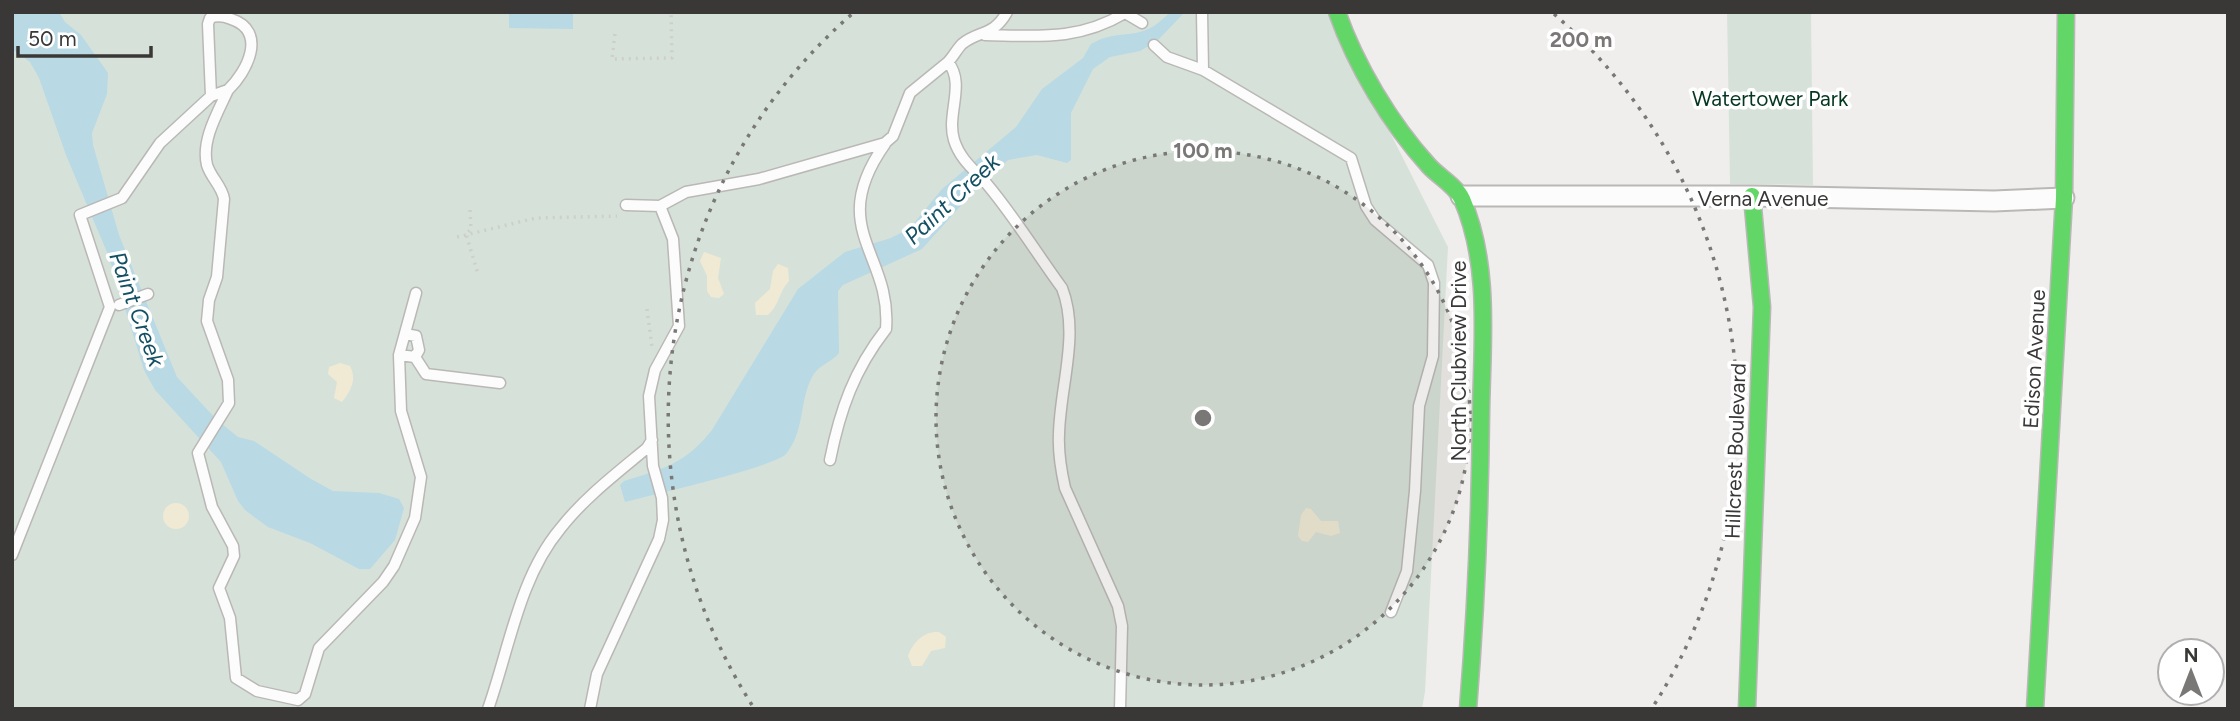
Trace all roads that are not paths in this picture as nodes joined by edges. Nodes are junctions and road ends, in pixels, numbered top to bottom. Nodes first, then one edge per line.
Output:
1 (1007, 12) edge
2 (1125, 12) edge
3 (1202, 12) edge
4 (1337, 12) edge
5 (2066, 12) edge
6 (1142, 23) dead end
7 (985, 35) junction
8 (1154, 45) dead end
9 (948, 62) junction
10 (1203, 70) junction
11 (228, 90) junction
12 (211, 96) junction
13 (885, 143) junction
14 (1461, 196) junction
15 (1752, 196) junction
16 (2064, 198) junction
17 (626, 205) dead end
18 (660, 206) junction
19 (416, 293) dead end
20 (148, 295) dead end
21 (119, 305) dead end
22 (405, 334) junction
23 (399, 355) junction
24 (415, 356) junction
25 (500, 383) dead end
26 (652, 439) junction
27 (830, 460) dead end
28 (12, 555) edge
29 (1391, 612) dead end
30 (224, 672) dead end
31 (236, 678) junction
32 (488, 709) edge
33 (590, 709) edge
34 (1120, 709) edge
35 (1468, 709) edge
36 (1747, 709) edge
37 (2035, 709) edge

1 - 7 lane
2 - 6 lane
2 - 7 lane
3 - 10 lane
4 - 14 street, North Clubview Drive
5 - 16 street, Edison Avenue
7 - 9 lane
8 - 10 lane
9 - 13 lane
9 - 34 lane
10 - 29 lane
11 - 12 lane
11 - 12 lane
11 - 31 lane
12 - 28 lane
13 - 18 lane
13 - 27 lane
14 - 15 street, Verna Avenue
14 - 35 street, North Clubview Drive
15 - 16 street, Verna Avenue
15 - 36 street, Hillcrest Boulevard
16 - 37 street, Edison Avenue
17 - 18 lane
18 - 26 lane
19 - 22 lane
20 - 21 lane
22 - 23 lane
22 - 24 lane
23 - 24 lane
23 - 31 lane
24 - 25 lane
26 - 32 lane
26 - 33 lane
30 - 31 lane

